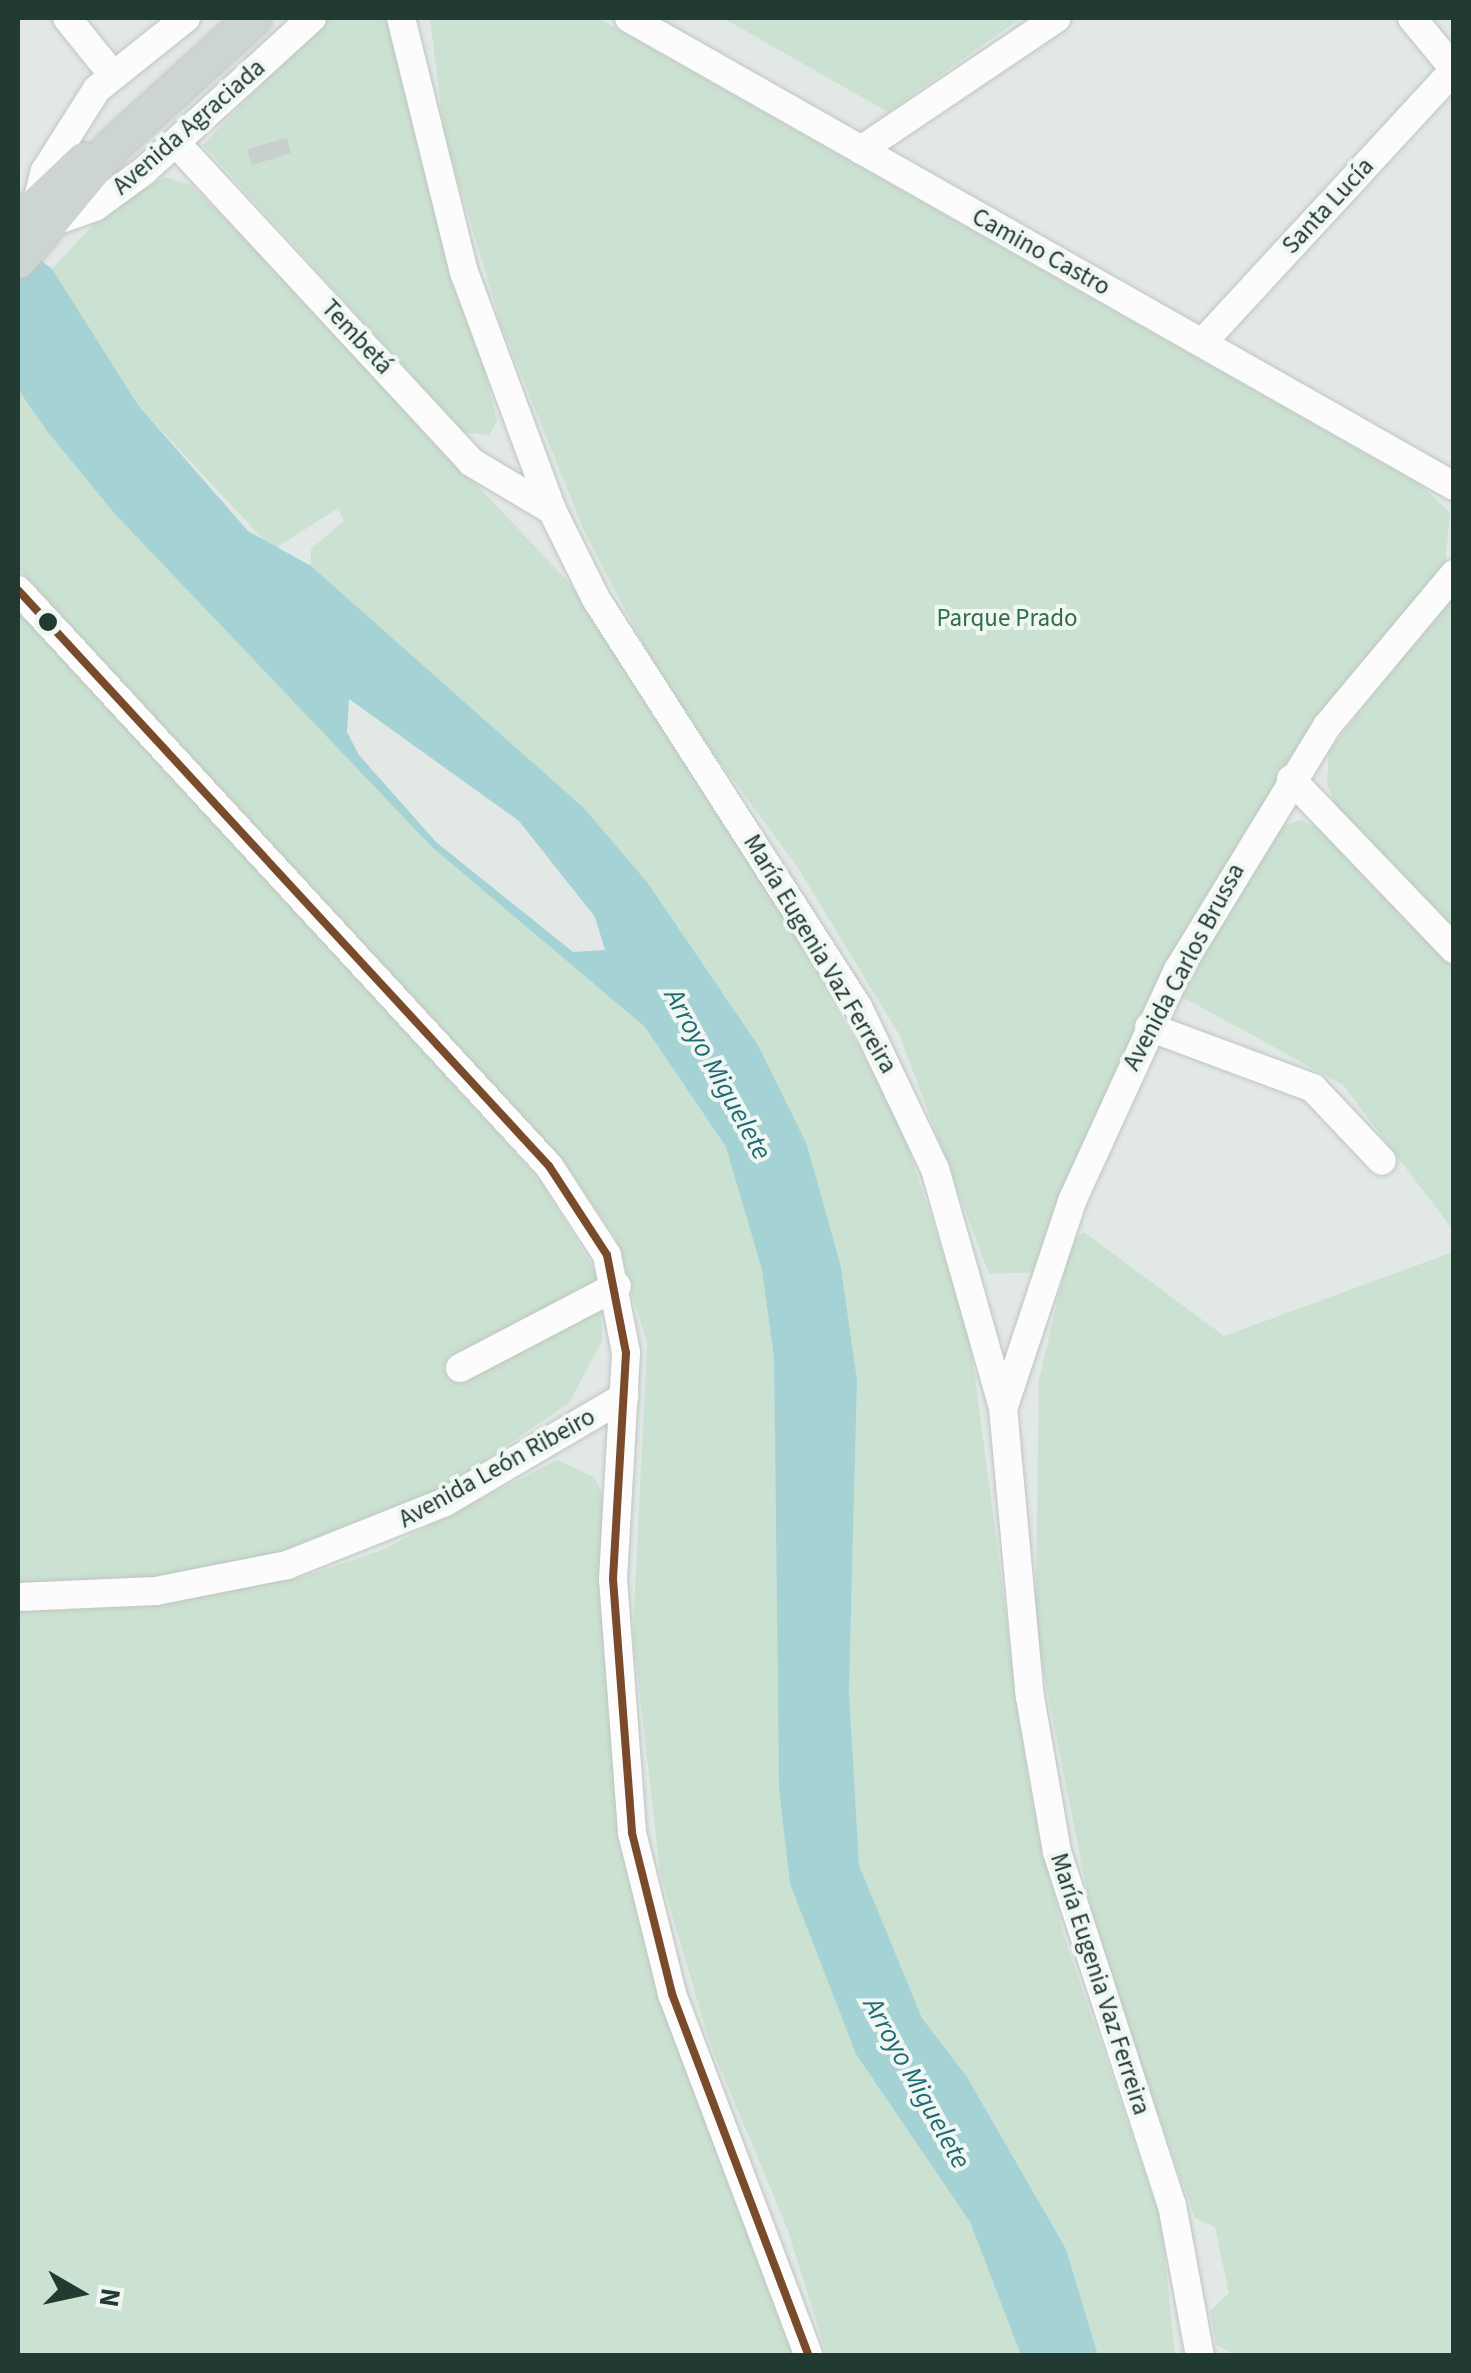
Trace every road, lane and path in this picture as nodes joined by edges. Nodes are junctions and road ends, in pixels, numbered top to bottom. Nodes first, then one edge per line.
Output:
1 (67, 18) edge
2 (186, 18) edge
3 (253, 18) edge
4 (312, 18) edge
5 (401, 18) edge
6 (423, 18) edge
7 (629, 18) edge
8 (1057, 18) edge
9 (1412, 18) edge
10 (414, 66) junction
11 (1454, 69) edge
12 (112, 74) junction
13 (177, 144) junction
14 (861, 150) junction
15 (37, 215) edge
16 (18, 260) edge
17 (1203, 342) junction
18 (1454, 486) edge
19 (552, 510) junction
20 (1454, 574) edge
21 (18, 590) edge
22 (1291, 779) junction
23 (1454, 949) edge
24 (1149, 1027) junction
25 (1382, 1161) dead end
26 (617, 1286) junction
27 (460, 1368) dead end
28 (624, 1397) junction
29 (1003, 1408) junction
30 (18, 1596) edge
31 (808, 2356) edge
32 (1200, 2356) edge

1 - 12 street
2 - 12 street, Avenida Agraciada
3 - 15 main road, Avenida Agraciada
4 - 13 street, Avenida Agraciada
5 - 10 street, María Eugenia Vaz Ferreira
6 - 10 street, María Eugenia Vaz Ferreira
7 - 14 street, Camino Castro
8 - 14 street
9 - 11 street
10 - 19 street, María Eugenia Vaz Ferreira
11 - 17 street, Santa Lucía
12 - 15 street, Avenida Agraciada
13 - 15 street, Avenida Agraciada
13 - 19 street, Tembetá
14 - 17 street, Camino Castro
15 - 16 main road, Avenida Agraciada
17 - 18 street, Camino Castro
19 - 29 street, María Eugenia Vaz Ferreira
20 - 22 street, Avenida Carlos Brussa
21 - 26 street
22 - 23 street
22 - 24 street, Avenida Carlos Brussa
24 - 25 street
24 - 29 street, Avenida Carlos Brussa
26 - 27 street
26 - 28 street
28 - 30 street, Avenida León Ribeiro
28 - 31 street
29 - 32 street, María Eugenia Vaz Ferreira

